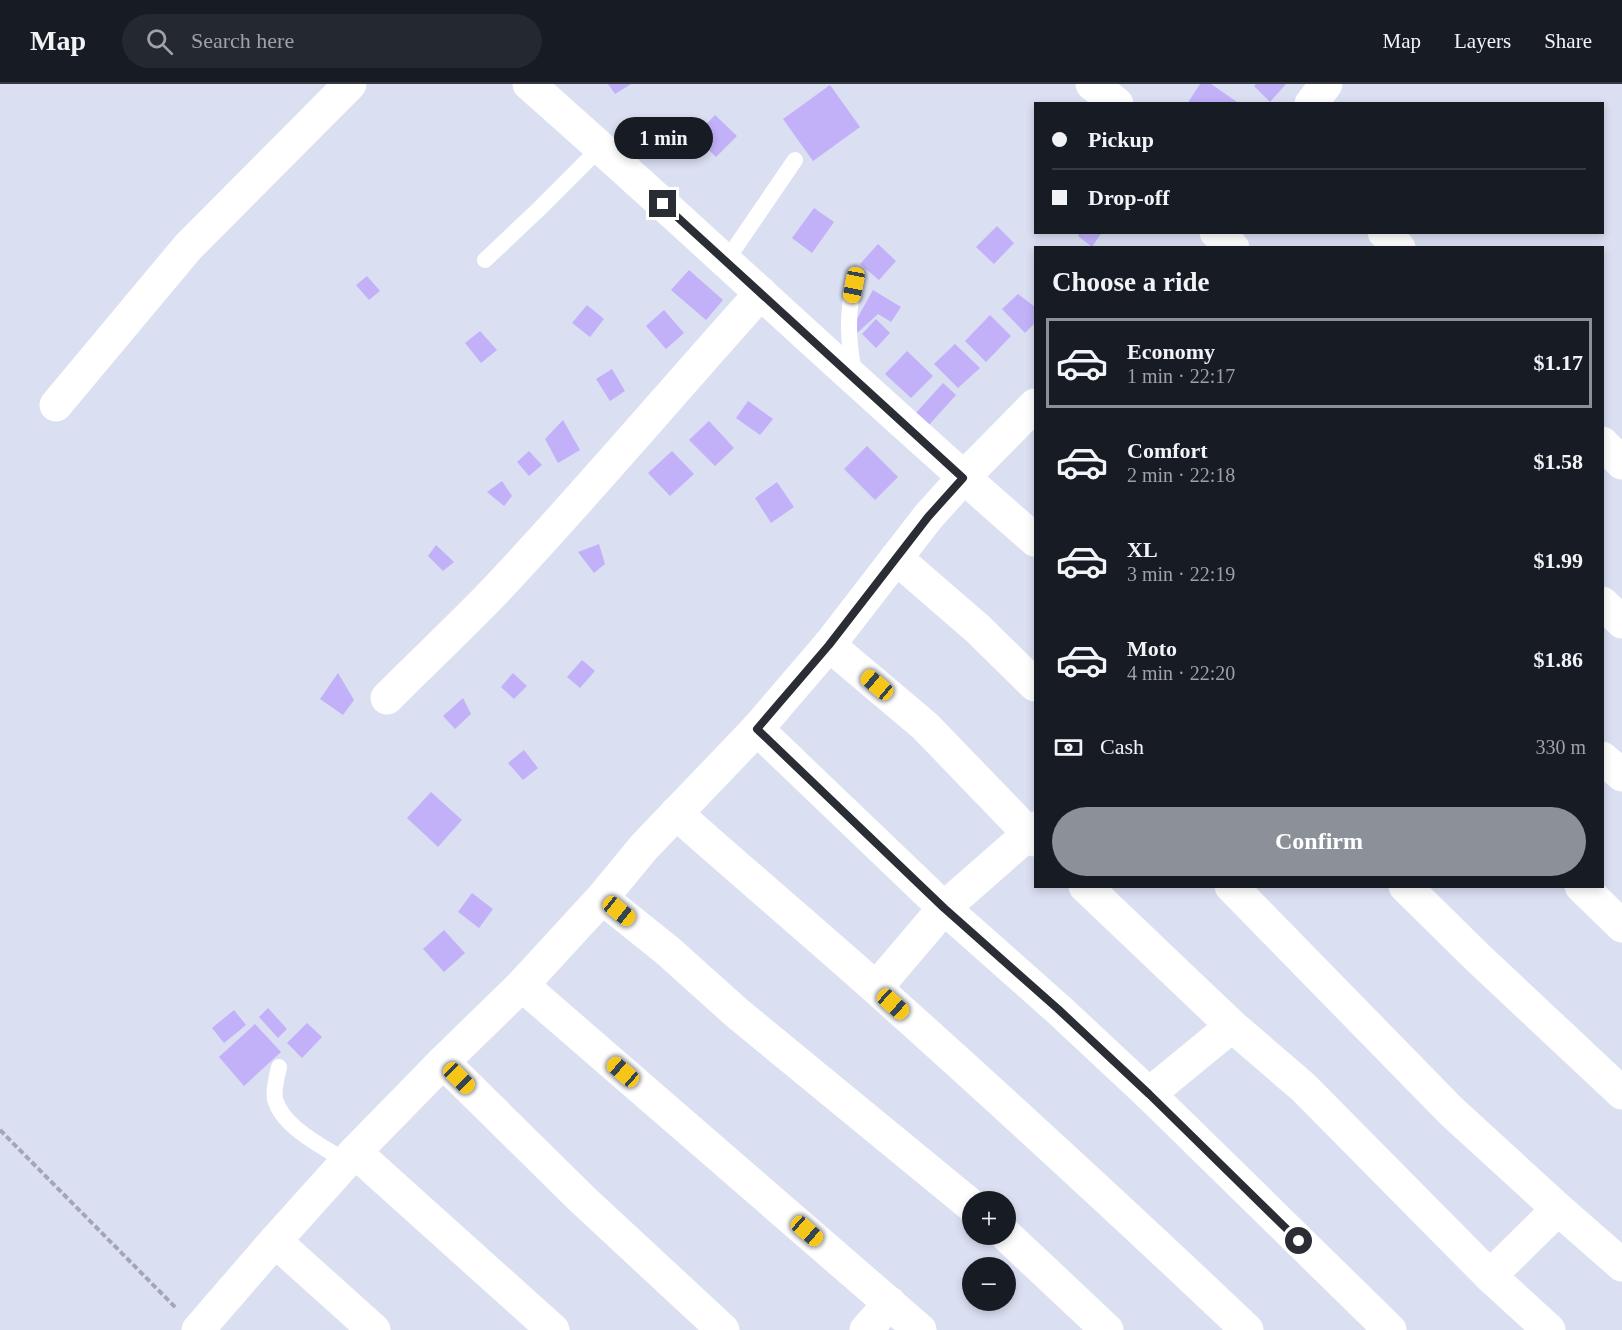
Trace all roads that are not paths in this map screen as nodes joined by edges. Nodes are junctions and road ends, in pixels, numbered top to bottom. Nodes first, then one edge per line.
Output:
1 (350, 84) edge
2 (529, 84) edge
3 (1092, 84) edge
4 (1326, 84) edge
5 (1114, 102) edge
6 (1312, 102) edge
7 (601, 147) junction
8 (795, 160) dead end
9 (1208, 234) edge
10 (1218, 234) edge
11 (1386, 234) edge
12 (1199, 246) edge
13 (1231, 246) edge
14 (1397, 246) edge
15 (485, 260) dead end
16 (726, 261) junction
17 (854, 285) dead end
18 (761, 293) junction
19 (855, 378) junction
20 (56, 405) dead end
21 (1034, 406) edge
22 (1604, 445) edge
23 (1622, 463) edge
24 (963, 478) junction
25 (1034, 539) edge
26 (896, 558) junction
27 (1604, 605) edge
28 (1622, 622) edge
29 (829, 645) junction
30 (1034, 684) edge
31 (387, 698) dead end
32 (757, 729) junction
33 (1604, 760) edge
34 (1622, 775) edge
35 (676, 813) junction
36 (1033, 834) edge
37 (1087, 888) edge
38 (1233, 888) edge
39 (1407, 888) edge
40 (1583, 888) edge
41 (602, 897) junction
42 (944, 908) junction
43 (1622, 926) edge
44 (522, 985) junction
45 (876, 988) junction
46 (1232, 1026) junction
47 (443, 1062) junction
48 (279, 1067) dead end
49 (1622, 1093) edge
50 (1149, 1094) junction
51 (351, 1157) junction
52 (962, 1198) edge
53 (1558, 1209) junction
54 (275, 1241) junction
55 (1016, 1244) edge
56 (1622, 1265) edge
57 (1490, 1276) junction
58 (890, 1303) junction
59 (198, 1330) edge
60 (374, 1330) edge
61 (553, 1330) edge
62 (723, 1330) edge
63 (866, 1330) edge
64 (920, 1330) edge
65 (1107, 1330) edge
66 (1246, 1330) edge
67 (1390, 1330) edge
68 (1549, 1330) edge

1 - 20 street
2 - 7 street
3 - 5 street
4 - 6 street
7 - 15 lane
7 - 16 street
8 - 16 lane
9 - 12 street
10 - 13 street
11 - 14 street
16 - 18 street
17 - 19 lane
18 - 19 street
18 - 31 street
19 - 24 street
21 - 24 street
22 - 23 street
24 - 25 street
24 - 26 street
26 - 29 street
26 - 30 street
27 - 28 street
29 - 32 street
29 - 36 street
32 - 35 street
32 - 42 street
33 - 34 street
35 - 41 street
35 - 45 street
36 - 42 street
37 - 46 street
38 - 53 street
39 - 49 street
40 - 43 street
41 - 44 street
41 - 52 street
42 - 45 street
42 - 50 street
44 - 47 street
44 - 58 street
45 - 66 street
46 - 50 street
46 - 57 street
47 - 51 street
47 - 62 street
48 - 51 lane
50 - 67 street
51 - 54 street
51 - 61 street
53 - 56 street
53 - 57 street
54 - 59 street
54 - 60 street
55 - 65 street
57 - 68 street
58 - 63 street
58 - 64 street

